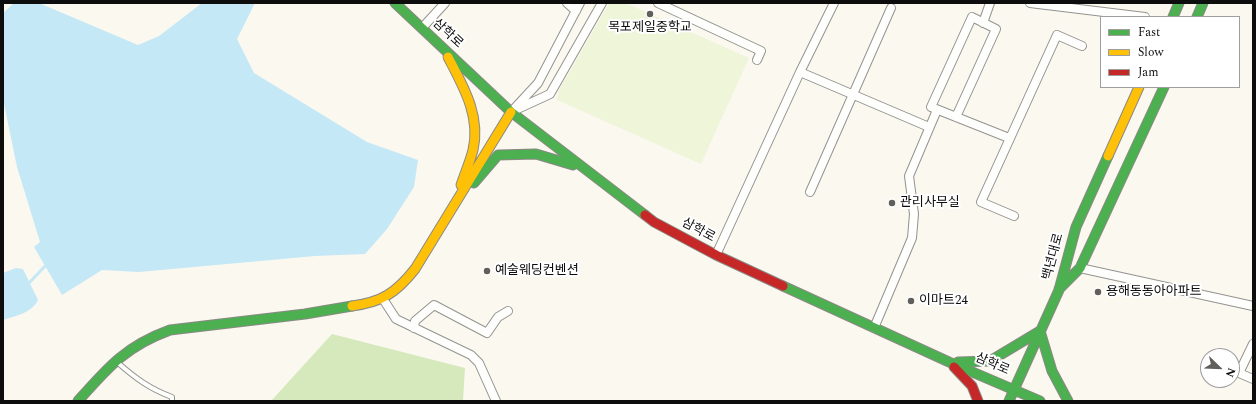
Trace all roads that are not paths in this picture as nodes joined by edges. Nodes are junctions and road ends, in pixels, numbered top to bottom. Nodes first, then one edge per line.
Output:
1 (395, 3) edge
2 (445, 3) edge
3 (567, 3) edge
4 (580, 3) edge
5 (602, 3) edge
6 (658, 3) edge
7 (834, 3) edge
8 (990, 3) edge
9 (1030, 3) edge
10 (1179, 3) edge
11 (1204, 3) edge
12 (891, 8) dead end
13 (576, 11) junction
14 (1137, 16) edge
15 (1172, 16) edge
16 (1198, 16) edge
17 (983, 23) junction
18 (422, 28) junction
19 (1082, 46) dead end
20 (444, 49) junction
21 (757, 60) dead end
22 (800, 72) junction
23 (1140, 88) edge
24 (1164, 88) edge
25 (853, 94) junction
26 (937, 110) junction
27 (511, 112) junction
28 (956, 117) junction
29 (930, 127) junction
30 (1009, 138) junction
31 (587, 170) junction
32 (810, 192) dead end
33 (452, 208) junction
34 (1014, 216) dead end
35 (716, 255) junction
36 (1080, 268) junction
37 (1059, 290) junction
38 (383, 300) junction
39 (1253, 306) edge
40 (508, 310) dead end
41 (414, 328) junction
42 (874, 328) junction
43 (1040, 332) junction
44 (1253, 344) edge
45 (116, 360) junction
46 (949, 362) junction
47 (1253, 379) edge
48 (1014, 389) junction
49 (78, 401) edge
50 (172, 401) edge
51 (496, 401) edge
52 (978, 401) edge
53 (1009, 401) edge
54 (1040, 401) edge
55 (1068, 401) edge

1 - 18 street, 삼학로
2 - 18 street
3 - 13 street
4 - 13 street
5 - 27 street
6 - 21 street
7 - 22 street
8 - 17 street
9 - 14 street
10 - 15 street
11 - 16 street
12 - 25 street
13 - 27 street
17 - 26 street
17 - 28 street
18 - 20 street, 삼학로
19 - 30 street
20 - 27 street, 삼학로
20 - 33 street
22 - 25 street
22 - 35 street
23 - 37 street, 백년대로
24 - 36 street, 백년대로
25 - 29 street
25 - 32 street
26 - 28 street
26 - 29 street
27 - 31 street, 삼학로
27 - 33 street
28 - 30 street
29 - 42 street
30 - 34 street
31 - 33 street
31 - 35 street, 삼학로
33 - 38 street
35 - 42 street, 삼학로
36 - 37 street, 백년대로
36 - 39 street
37 - 43 street
38 - 41 street
38 - 45 street
40 - 41 street
41 - 51 street
42 - 46 street, 삼학로
43 - 46 street
43 - 48 street
43 - 55 street
44 - 47 street
45 - 49 street
45 - 50 lane
46 - 48 street, 삼학로
46 - 52 street
48 - 53 street
48 - 54 street, 삼학로

